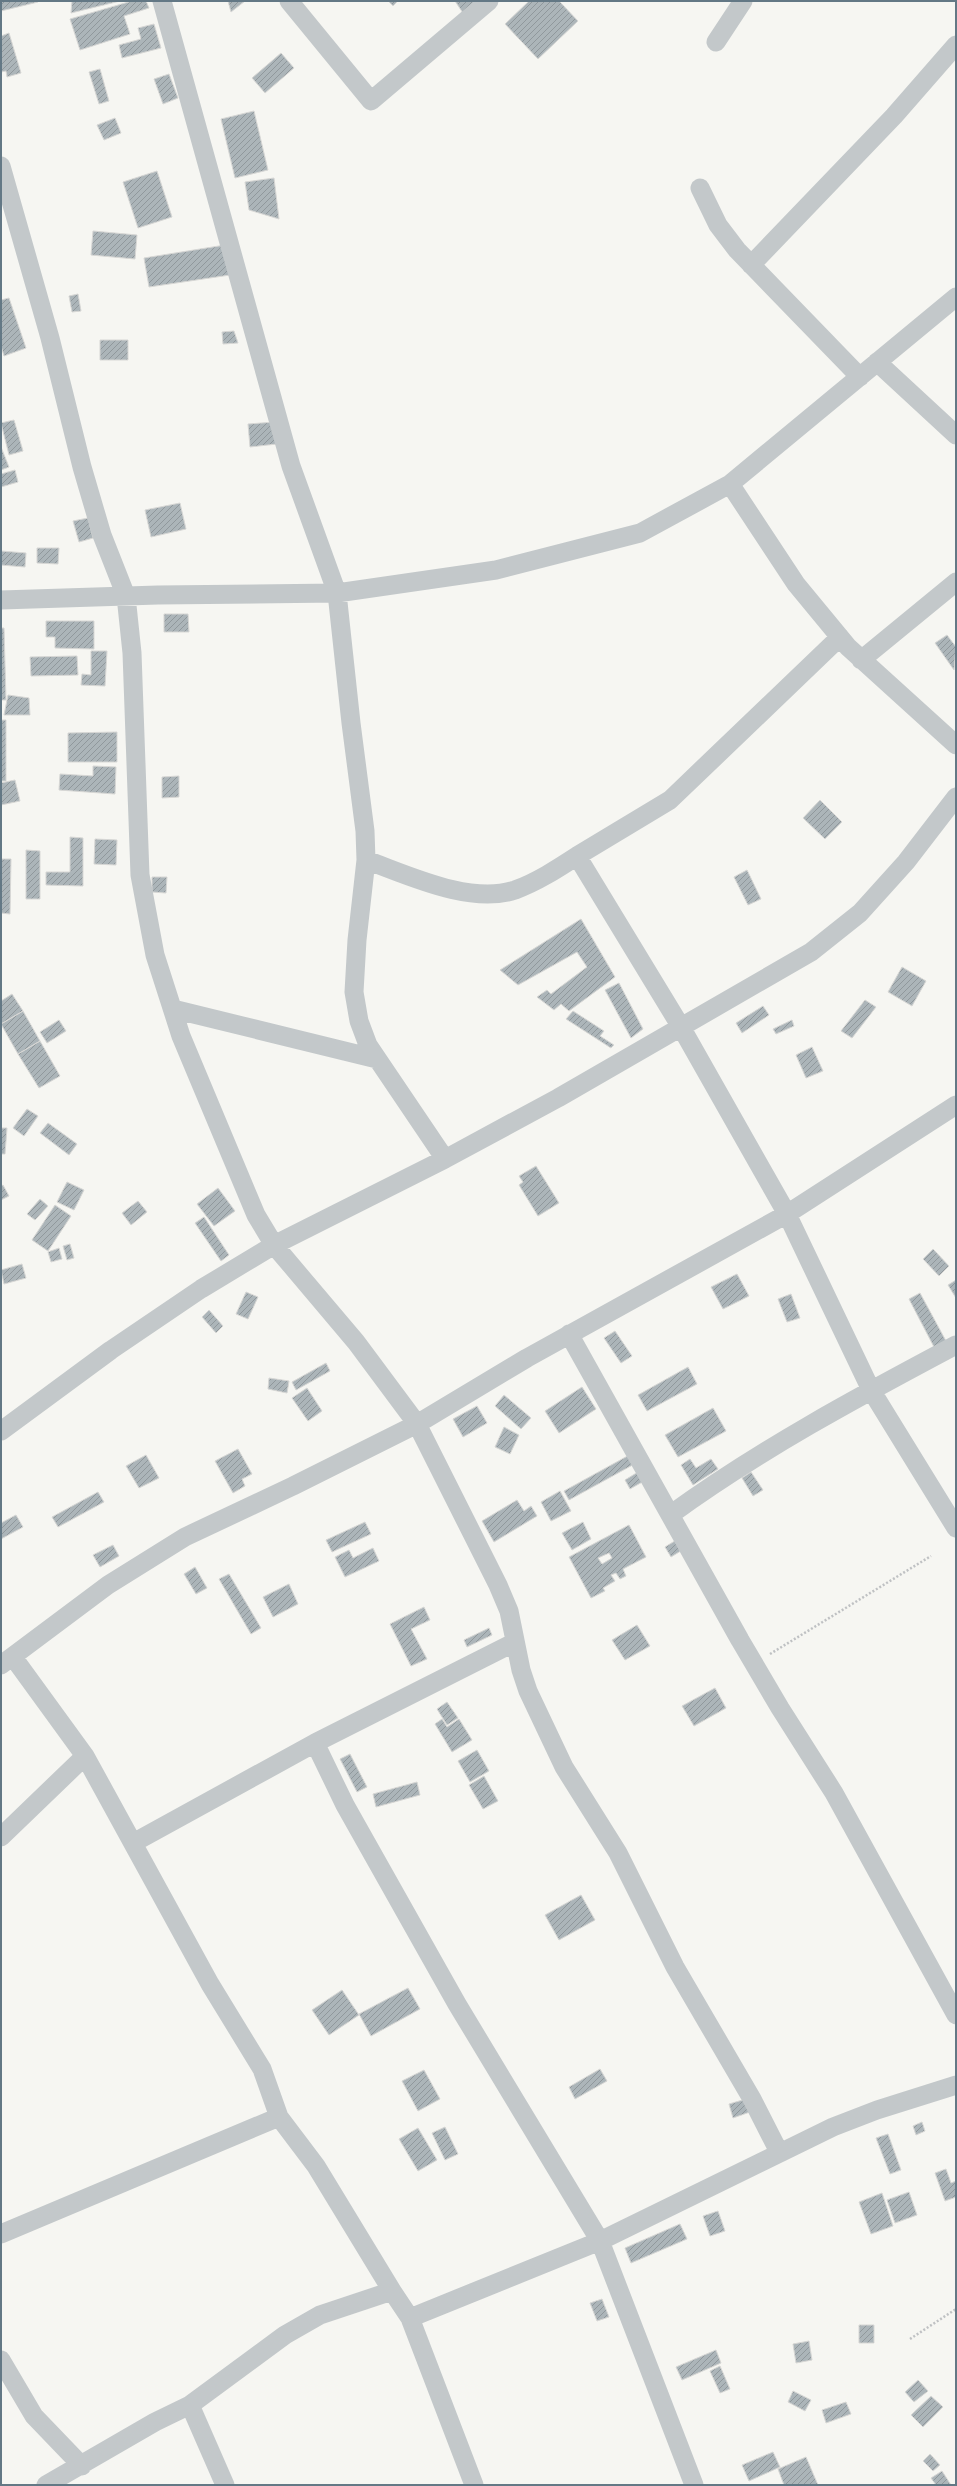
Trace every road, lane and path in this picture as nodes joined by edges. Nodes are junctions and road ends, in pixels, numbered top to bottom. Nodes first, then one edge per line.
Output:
1 (162, 1) edge
2 (289, 1) edge
3 (489, 1) edge
4 (743, 1) edge
5 (716, 42) dead end
6 (956, 45) edge
7 (1, 166) edge
8 (700, 188) dead end
9 (752, 265) junction
10 (956, 297) edge
11 (877, 362) junction
12 (860, 377) junction
13 (956, 435) edge
14 (730, 484) junction
15 (956, 582) edge
16 (337, 593) junction
17 (126, 596) junction
18 (1, 600) edge
19 (840, 637) junction
20 (861, 660) junction
21 (956, 745) edge
22 (956, 796) edge
23 (577, 856) junction
24 (366, 860) junction
25 (173, 1009) junction
26 (681, 1027) junction
27 (377, 1058) junction
28 (956, 1105) edge
29 (445, 1159) junction
30 (787, 1214) junction
31 (274, 1245) junction
32 (569, 1334) junction
33 (956, 1345) edge
34 (871, 1390) junction
35 (417, 1424) junction
36 (1, 1431) edge
37 (670, 1515) junction
38 (956, 1528) edge
39 (931, 1556) dead end
40 (515, 1642) junction
41 (7, 1661) edge
42 (754, 1664) junction
43 (315, 1743) junction
44 (85, 1756) junction
45 (1, 1837) edge
46 (133, 1843) junction
47 (956, 2015) edge
48 (956, 2085) edge
49 (279, 2117) junction
50 (779, 2152) junction
51 (1, 2234) edge
52 (600, 2241) junction
53 (392, 2291) junction
54 (956, 2309) edge
55 (410, 2318) junction
56 (910, 2339) dead end
57 (1, 2360) edge
58 (190, 2405) junction
59 (82, 2466) junction
60 (46, 2485) edge
61 (225, 2485) edge
62 (474, 2485) edge
63 (694, 2485) edge

1 - 16 street
2 - 3 street
4 - 5 street
6 - 9 street
7 - 17 street
8 - 9 street
9 - 12 street
10 - 11 street
11 - 12 street
11 - 13 street
12 - 14 street
14 - 16 street
14 - 19 street
15 - 20 street
16 - 17 street
16 - 24 street
17 - 18 street
17 - 25 street
19 - 20 street
19 - 23 street
20 - 21 street
22 - 26 street
23 - 24 street
23 - 26 street
24 - 27 street
25 - 27 street
25 - 31 street
26 - 29 street
26 - 30 street
27 - 29 street
28 - 30 street
29 - 31 street
30 - 32 street
30 - 34 street
31 - 35 street
31 - 36 street
32 - 35 street
32 - 37 street
33 - 34 street
34 - 37 street
34 - 38 street
35 - 40 street
35 - 41 street
37 - 42 street
39 - 42 path
40 - 43 street
40 - 50 street
41 - 44 street
42 - 47 street
43 - 46 street
43 - 52 street
44 - 45 street
44 - 46 street
46 - 49 street
48 - 50 street
49 - 51 street
49 - 53 street
50 - 52 street
52 - 55 street
52 - 63 street
53 - 55 street
53 - 58 street
54 - 56 path
55 - 62 street
57 - 59 street
58 - 59 street
58 - 61 street
59 - 60 street

